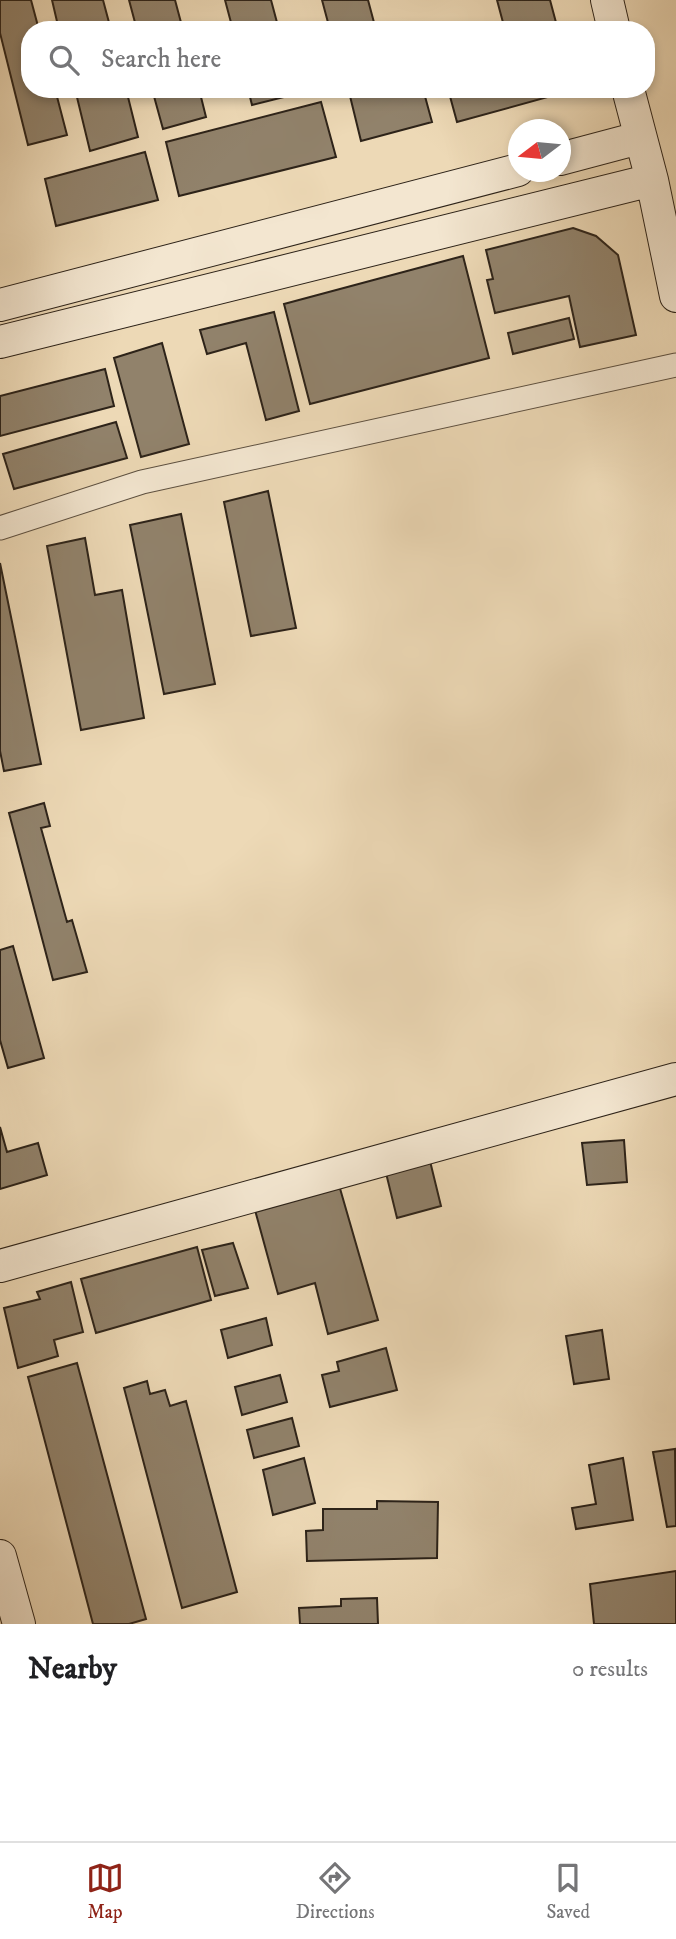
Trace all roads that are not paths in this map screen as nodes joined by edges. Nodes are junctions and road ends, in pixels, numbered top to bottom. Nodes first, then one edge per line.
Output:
1 (607, 0) edge
2 (612, 21) edge
3 (630, 98) edge
4 (639, 138) junction
5 (571, 156) edge
6 (508, 173) edge
7 (652, 180) junction
8 (676, 296) edge
9 (0, 305) edge
10 (0, 342) edge
11 (676, 365) edge
12 (0, 528) edge
13 (676, 1079) edge
14 (0, 1266) edge
15 (0, 1556) edge
16 (19, 1624) edge

1 - 2 street
3 - 4 street
4 - 5 street
4 - 7 street
6 - 9 street
7 - 8 street
7 - 10 street
11 - 12 street
13 - 14 street
15 - 16 street

